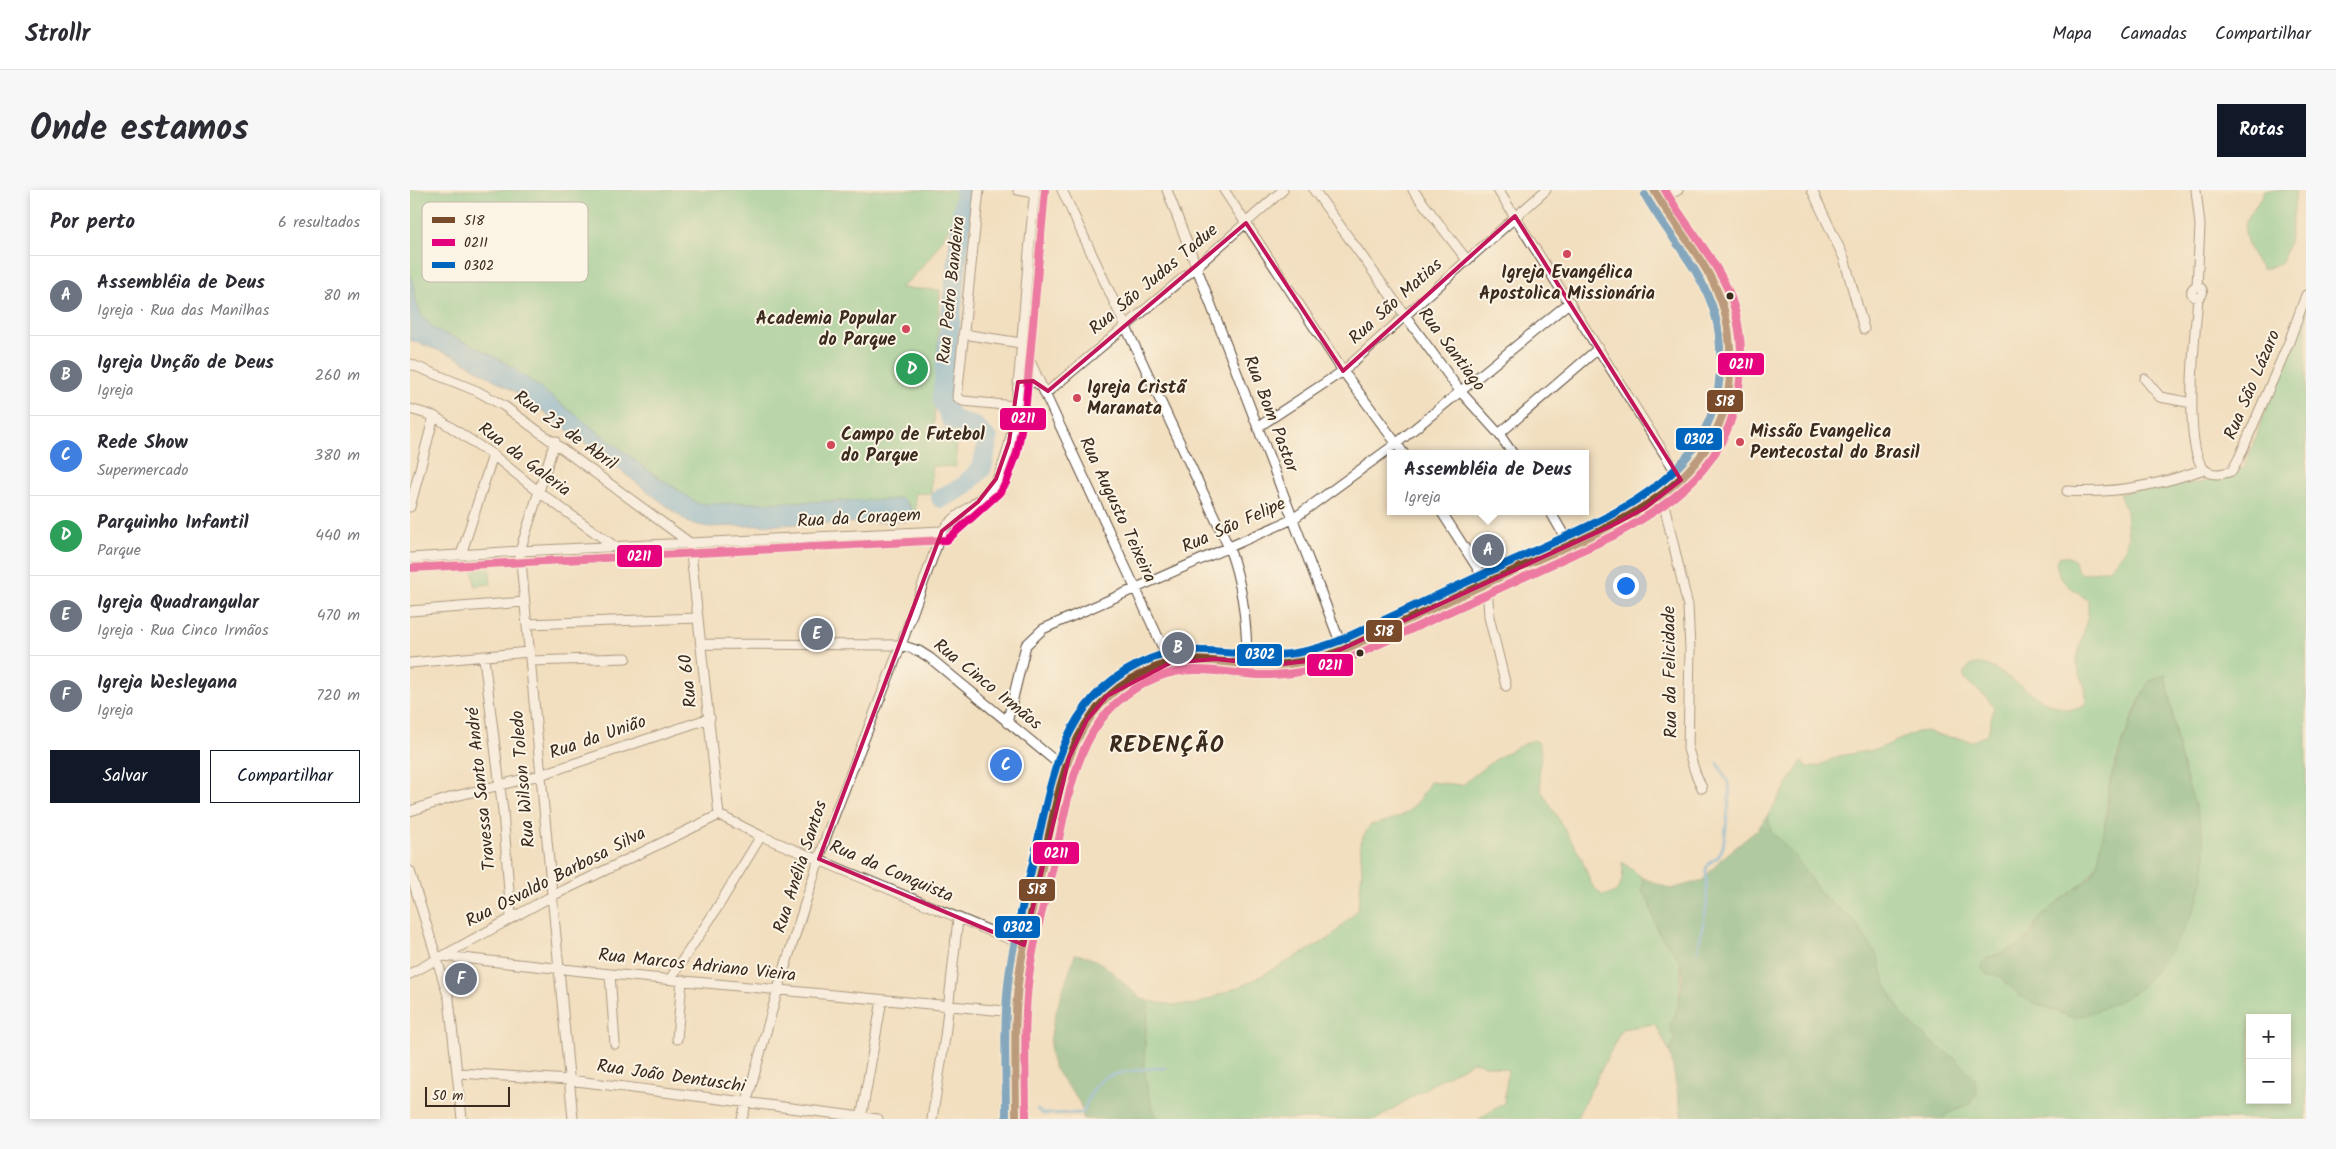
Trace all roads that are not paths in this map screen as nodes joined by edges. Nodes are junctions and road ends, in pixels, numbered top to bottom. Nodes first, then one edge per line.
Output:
1 (979, 190) edge
2 (1018, 190) edge
3 (1062, 190) edge
4 (1167, 190) edge
5 (1224, 190) edge
6 (1283, 190) edge
7 (1314, 190) edge
8 (1413, 190) edge
9 (1498, 190) edge
10 (1546, 190) edge
11 (1678, 190) edge
12 (1812, 190) edge
13 (2196, 190) edge
14 (1036, 191) edge
15 (1657, 195) edge
16 (1515, 216) junction
17 (1246, 223) junction
18 (1467, 260) junction
19 (1196, 267) junction
20 (2306, 295) edge
21 (1570, 302) junction
22 (1405, 316) junction
23 (1125, 326) junction
24 (1864, 328) dead end
25 (962, 334) junction
26 (1022, 343) junction
27 (1599, 348) junction
28 (410, 364) edge
29 (1344, 372) junction
30 (2145, 379) dead end
31 (1018, 382) junction
32 (1044, 391) junction
33 (1460, 391) junction
34 (2192, 403) junction
35 (1015, 406) junction
36 (410, 409) edge
37 (434, 416) junction
38 (1258, 426) junction
39 (1499, 434) junction
40 (555, 441) junction
41 (1397, 443) junction
42 (1387, 450) edge
43 (1387, 450) edge
44 (1401, 450) edge
45 (1510, 450) edge
46 (493, 455) junction
47 (2204, 469) junction
48 (1681, 480) junction
49 (2068, 490) dead end
50 (539, 492) junction
51 (1662, 496) junction
52 (410, 507) edge
53 (1444, 515) edge
54 (1552, 515) edge
55 (1293, 519) junction
56 (942, 531) junction
57 (690, 544) junction
58 (614, 546) junction
59 (1570, 546) junction
60 (1229, 548) junction
61 (520, 551) junction
62 (461, 555) junction
63 (410, 558) edge
64 (1487, 583) junction
65 (1134, 587) junction
66 (524, 602) junction
67 (410, 611) edge
68 (698, 618) junction
69 (527, 624) junction
70 (701, 644) junction
71 (901, 645) junction
72 (1343, 650) junction
73 (530, 656) junction
74 (484, 658) junction
75 (626, 658) dead end
76 (1247, 662) junction
77 (410, 663) edge
78 (1170, 663) junction
79 (1506, 686) dead end
80 (710, 718) junction
81 (1007, 723) junction
82 (1065, 768) junction
83 (540, 775) junction
84 (500, 786) junction
85 (1702, 788) dead end
86 (410, 811) edge
87 (719, 815) junction
88 (761, 836) junction
89 (819, 859) junction
90 (411, 874) edge
91 (552, 896) junction
92 (511, 918) junction
93 (958, 919) junction
94 (1024, 945) junction
95 (441, 957) junction
96 (559, 969) junction
97 (410, 974) edge
98 (610, 974) junction
99 (670, 979) junction
100 (682, 980) junction
101 (778, 989) junction
102 (882, 1000) junction
103 (948, 1007) junction
104 (1015, 1012) junction
105 (677, 1039) dead end
106 (615, 1044) dead end
107 (459, 1073) junction
108 (569, 1080) junction
109 (746, 1103) junction
110 (861, 1118) edge
111 (463, 1119) edge
112 (573, 1119) edge
113 (742, 1119) edge
114 (878, 1119) edge
115 (932, 1119) edge
116 (1016, 1119) edge

1 - 25 street, Rua Pedro Bandeira
2 - 14 street
3 - 23 street
4 - 19 street, Rua Bom Pastor
5 - 17 street
6 - 17 street, Rua São Judas Tadue
7 - 22 street, Rua Santiago
8 - 18 street
9 - 16 street
10 - 16 street, Rua São Matias
11 - 15 street
12 - 24 street
13 - 34 street
14 - 26 street, Rua da Coragem
15 - 48 main road
16 - 18 street, Rua São Matias
16 - 21 street
17 - 19 street, Rua São Judas Tadue
17 - 29 street
18 - 22 street, Rua São Matias
19 - 23 street, Rua São Judas Tadue
19 - 38 street, Rua Bom Pastor
20 - 47 street, Rua São Lázaro
21 - 27 street
21 - 33 street, Rua São Felipe
22 - 29 street, Rua São Matias
22 - 33 street, Rua Santiago
23 - 32 street, Rua São Judas Tadue
23 - 60 street
25 - 26 street
25 - 35 street, Rua Pedro Bandeira
26 - 31 street, Rua da Coragem
26 - 32 street, Rua Augusto Teixeira
27 - 39 street
27 - 48 street
28 - 40 street, Rua 23 de Abril
29 - 38 street, Rua São Matias
29 - 41 street
30 - 34 street
31 - 32 street
31 - 35 street, Rua da Coragem
32 - 65 street, Rua Augusto Teixeira
33 - 39 street, Rua Santiago
33 - 41 street, Rua São Felipe
34 - 47 street
35 - 56 street, Rua da Coragem
36 - 37 street, Rua da Galeria
37 - 46 street, Rua da Galeria
37 - 52 street
38 - 55 street, Rua Bom Pastor
39 - 45 street, Rua Santiago
40 - 50 street, Rua Wilson Toledo
40 - 57 street, Rua 23 de Abril
41 - 43 street, Rua São Felipe
41 - 44 street
42 - 55 street, Rua São Felipe
46 - 50 street, Rua da Galeria
46 - 62 street
47 - 49 street
48 - 51 main road
50 - 58 street, Rua da Galeria
50 - 61 street, Rua Wilson Toledo
51 - 59 main road
51 - 85 street, Rua da Felicidade
53 - 64 street
54 - 59 street
55 - 60 street, Rua São Felipe
55 - 72 street, Rua Bom Pastor
56 - 57 street, Rua da Coragem
56 - 71 street, Rua Anélia Santos
57 - 58 street, Rua da Coragem
57 - 68 street, Rua 60
58 - 61 street, Rua da Coragem
59 - 64 main road
60 - 65 street, Rua São Felipe
60 - 76 street
61 - 62 street, Rua da Coragem
61 - 66 street, Rua Wilson Toledo
62 - 63 street, Rua da Coragem
64 - 72 main road
64 - 79 street
65 - 78 street, Rua Augusto Teixeira
65 - 81 street, Rua São Felipe
66 - 67 street
66 - 69 street, Rua Wilson Toledo
68 - 69 street
68 - 70 street, Rua 60
69 - 73 street, Rua Wilson Toledo
70 - 71 street, Rua Cinco Irmãos
70 - 80 street, Rua 60
71 - 81 street, Rua Cinco Irmãos
71 - 89 street, Rua Anélia Santos
72 - 76 main road
73 - 74 street
73 - 75 street
73 - 83 street, Rua Wilson Toledo
74 - 77 street
74 - 84 street, Travessa Santo André
76 - 78 main road
78 - 82 main road
80 - 83 street, Rua da União
80 - 87 street, Rua 60
81 - 82 street, Rua Cinco Irmãos
82 - 94 main road
83 - 84 street, Rua da União
83 - 91 street, Rua Wilson Toledo
84 - 86 street, Rua da União
84 - 92 street, Travessa Santo André
87 - 88 street, Rua da Conquista
87 - 91 street, Rua Osvaldo Barbosa Silva
88 - 89 street, Rua da Conquista
88 - 99 street
89 - 93 street, Rua da Conquista
89 - 101 street, Rua Anélia Santos
90 - 95 street
91 - 92 street, Rua Osvaldo Barbosa Silva
91 - 96 street, Rua Wilson Toledo
92 - 95 street, Rua Osvaldo Barbosa Silva
93 - 94 street, Rua da Conquista
93 - 103 street
94 - 104 main road
95 - 96 street, Rua Marcos Adriano Vieira
95 - 97 street, Rua Osvaldo Barbosa Silva
95 - 107 street
96 - 98 street, Rua Marcos Adriano Vieira
96 - 108 street, Rua Wilson Toledo
98 - 99 street, Rua Marcos Adriano Vieira
98 - 106 street
99 - 100 street, Rua Marcos Adriano Vieira
100 - 101 street, Rua Marcos Adriano Vieira
100 - 105 street
101 - 102 street, Rua Marcos Adriano Vieira
101 - 109 street, Rua Anélia Santos
102 - 103 street, Rua Marcos Adriano Vieira
102 - 110 street
103 - 104 street, Rua Marcos Adriano Vieira
103 - 115 street
104 - 116 main road
107 - 108 street, Rua João Dentuschi
107 - 111 street
108 - 109 street, Rua João Dentuschi
108 - 112 street, Rua Wilson Toledo
109 - 110 street, Rua João Dentuschi
109 - 113 street, Rua Anélia Santos
110 - 114 street, Rua João Dentuschi

